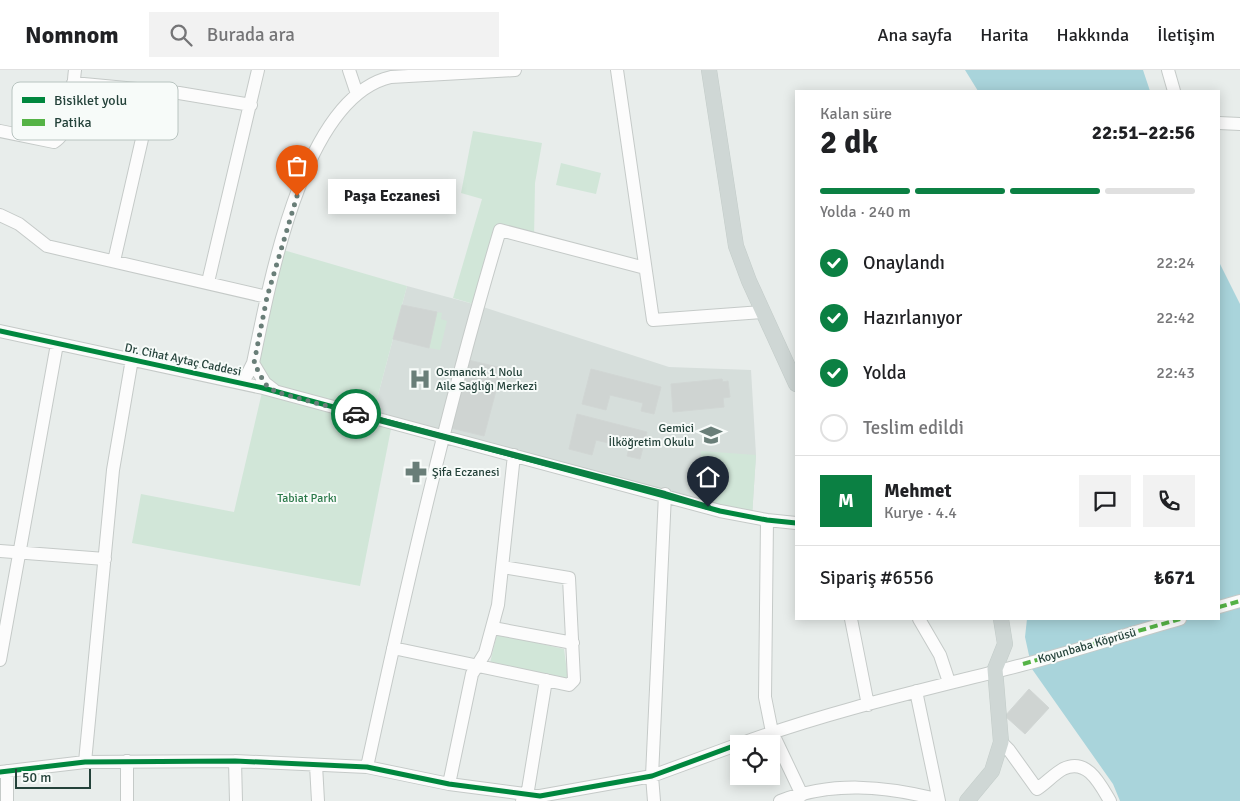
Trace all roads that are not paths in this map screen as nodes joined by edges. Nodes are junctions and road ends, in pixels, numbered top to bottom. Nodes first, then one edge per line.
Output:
1 (258, 70) edge
2 (349, 70) edge
3 (515, 70) edge
4 (617, 70) edge
5 (709, 70) edge
6 (1168, 70) edge
7 (74, 76) edge
8 (106, 82) edge
9 (1174, 90) edge
10 (357, 94) junction
11 (178, 95) edge
12 (251, 105) junction
13 (1220, 123) edge
14 (1240, 124) edge
15 (44, 140) edge
16 (57, 140) edge
17 (142, 140) edge
18 (0, 215) edge
19 (114, 261) junction
20 (645, 268) junction
21 (208, 282) junction
22 (267, 297) junction
23 (762, 312) junction
24 (0, 331) edge
25 (57, 344) junction
26 (132, 359) junction
27 (254, 363) junction
28 (232, 381) junction
29 (795, 382) edge
30 (276, 392) junction
31 (442, 436) junction
32 (514, 455) junction
33 (665, 494) junction
34 (767, 520) junction
35 (795, 523) edge
36 (0, 551) edge
37 (20, 553) junction
38 (105, 560) junction
39 (503, 567) junction
40 (1240, 601) edge
41 (1220, 607) edge
42 (851, 620) edge
43 (920, 620) edge
44 (1001, 620) edge
45 (1177, 620) edge
46 (493, 628) junction
47 (572, 643) junction
48 (393, 648) junction
49 (0, 660) edge
50 (478, 665) junction
51 (996, 671) junction
52 (546, 680) junction
53 (949, 682) junction
54 (916, 691) junction
55 (868, 705) junction
56 (772, 732) junction
57 (764, 735) edge
58 (1001, 742) junction
59 (730, 747) edge
60 (127, 761) junction
61 (235, 761) junction
62 (85, 762) junction
63 (316, 764) junction
64 (367, 767) junction
65 (4, 771) edge
66 (652, 776) junction
67 (449, 784) junction
68 (802, 794) junction
69 (524, 798) edge
70 (938, 800) edge
71 (7, 801) edge
72 (127, 801) edge
73 (236, 801) edge
74 (318, 801) edge
75 (654, 801) edge
76 (780, 801) edge
77 (967, 801) edge
78 (1110, 801) edge

1 - 12 street
2 - 10 street
3 - 10 street
4 - 20 street
5 - 23 main road
6 - 9 street
7 - 8 street
10 - 22 street
11 - 12 street
12 - 21 street
13 - 14 street
15 - 16 street
17 - 19 street
18 - 19 street
19 - 21 street
20 - 23 street
20 - 31 street
21 - 22 street
22 - 27 street
23 - 29 main road
24 - 25 street, Dr. Cihat Aytaç Caddesi
25 - 26 street, Dr. Cihat Aytaç Caddesi
25 - 37 street
26 - 28 street, Dr. Cihat Aytaç Caddesi
26 - 38 street
27 - 28 street
27 - 30 street
28 - 30 street, Dr. Cihat Aytaç Caddesi
30 - 31 street, Dr. Cihat Aytaç Caddesi
31 - 32 street, Dr. Cihat Aytaç Caddesi
31 - 48 street
32 - 33 street, Dr. Cihat Aytaç Caddesi
32 - 39 street
33 - 34 street, Dr. Cihat Aytaç Caddesi
33 - 66 street
34 - 35 street, Dr. Cihat Aytaç Caddesi
34 - 56 street
36 - 37 street
37 - 38 street
37 - 49 street
38 - 62 street
39 - 46 street
39 - 47 street
40 - 41 street
42 - 55 street
43 - 53 street
44 - 51 main road
45 - 51 street, Koyunbaba Köprüsü
46 - 47 street
46 - 50 street
47 - 52 street
48 - 50 street
48 - 64 street
50 - 52 street
50 - 67 street
51 - 53 street, Koyunbaba Köprüsü
51 - 58 main road
52 - 69 street
53 - 54 street, Koyunbaba Köprüsü
54 - 55 street, Koyunbaba Köprüsü
54 - 70 street
55 - 56 street, Koyunbaba Köprüsü
56 - 57 street, Koyunbaba Köprüsü
56 - 68 street
58 - 77 main road
58 - 78 street
59 - 66 street, Koyunbaba Köprüsü
60 - 61 street, Koyunbaba Köprüsü
60 - 62 street, Koyunbaba Köprüsü
60 - 72 street
61 - 63 street, Koyunbaba Köprüsü
61 - 73 street
62 - 65 street, Koyunbaba Köprüsü
63 - 64 street, Koyunbaba Köprüsü
63 - 74 street
64 - 67 street, Koyunbaba Köprüsü
65 - 71 street
66 - 69 street, Koyunbaba Köprüsü
66 - 75 street
67 - 69 street, Koyunbaba Köprüsü
68 - 70 street
68 - 76 street

